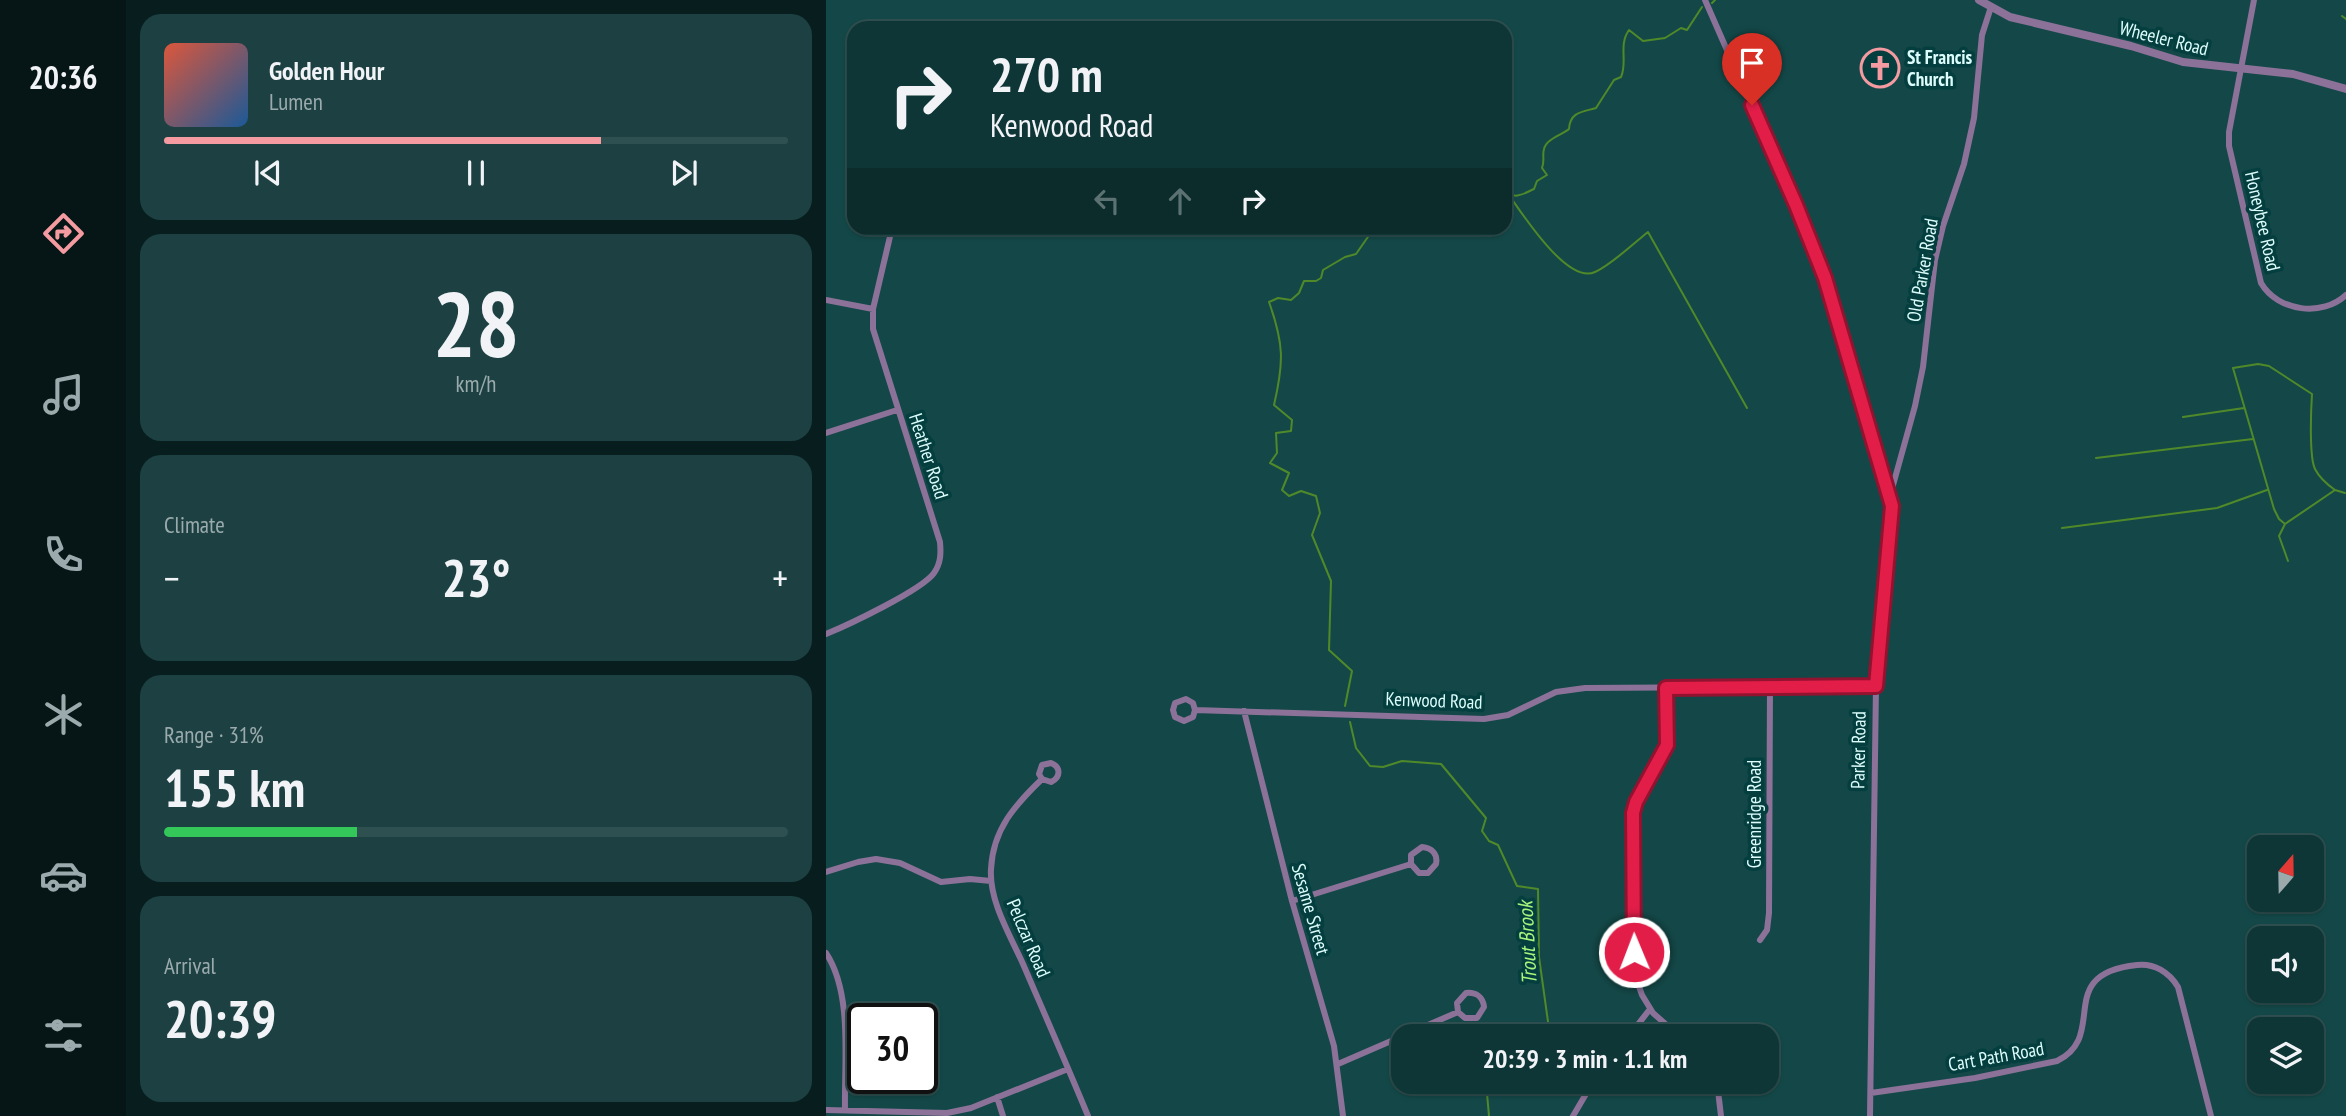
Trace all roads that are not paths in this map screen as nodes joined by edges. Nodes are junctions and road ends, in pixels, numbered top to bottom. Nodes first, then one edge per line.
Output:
1 (1705, 0) edge
2 (1979, 0) edge
3 (2254, 0) edge
4 (1991, 7) junction
5 (2242, 69) junction
6 (2346, 89) edge
7 (890, 235) edge
8 (2346, 295) edge
9 (826, 300) edge
10 (873, 309) junction
11 (897, 410) junction
12 (826, 433) edge
13 (1890, 498) junction
14 (826, 634) edge
15 (1770, 686) junction
16 (1876, 686) junction
17 (1666, 688) junction
18 (1195, 710) dead end
19 (1244, 711) junction
20 (1042, 779) dead end
21 (1411, 864) junction
22 (826, 872) edge
23 (991, 881) junction
24 (1292, 901) junction
25 (1760, 940) dead end
26 (826, 953) edge
27 (1650, 1009) junction
28 (1458, 1012) junction
29 (1638, 1024) edge
30 (1663, 1024) edge
31 (1338, 1064) junction
32 (1068, 1069) junction
33 (1871, 1093) junction
34 (1586, 1094) edge
35 (1718, 1094) edge
36 (997, 1097) junction
37 (826, 1110) edge
38 (845, 1110) junction
39 (1003, 1116) edge
40 (1088, 1116) edge
41 (1343, 1116) edge
42 (1573, 1116) edge
43 (1721, 1116) edge
44 (1870, 1116) edge
45 (2211, 1116) edge

1 - 13 street, Parker Road
2 - 4 street, Wheeler Road
3 - 5 street, Honeybee Road
4 - 5 street, Wheeler Road
4 - 13 street, Old Parker Road
5 - 6 street, Wheeler Road
5 - 8 street, Honeybee Road
7 - 10 street, Heather Road
9 - 10 street
10 - 11 street, Heather Road
11 - 12 street
11 - 14 street, Heather Road
13 - 16 street, Parker Road
15 - 16 street, Kenwood Road
15 - 17 street, Kenwood Road
15 - 25 street, Greenridge Road
16 - 33 street, Parker Road
17 - 19 street, Kenwood Road
17 - 27 street
18 - 19 street, Kenwood Road
19 - 24 street, Sesame Street
20 - 23 street, Pelczar Road
21 - 21 street
21 - 24 street
22 - 23 street
23 - 32 street, Pelczar Road
24 - 31 street, Sesame Street
26 - 38 street
27 - 29 street
27 - 30 street
28 - 28 street
28 - 31 street
31 - 41 street, Sesame Street
32 - 36 street
32 - 40 street, Pelczar Road
33 - 44 street, Parker Road
33 - 45 street, Cart Path Road
34 - 42 street
35 - 43 street
36 - 38 street
36 - 39 street
37 - 38 street

